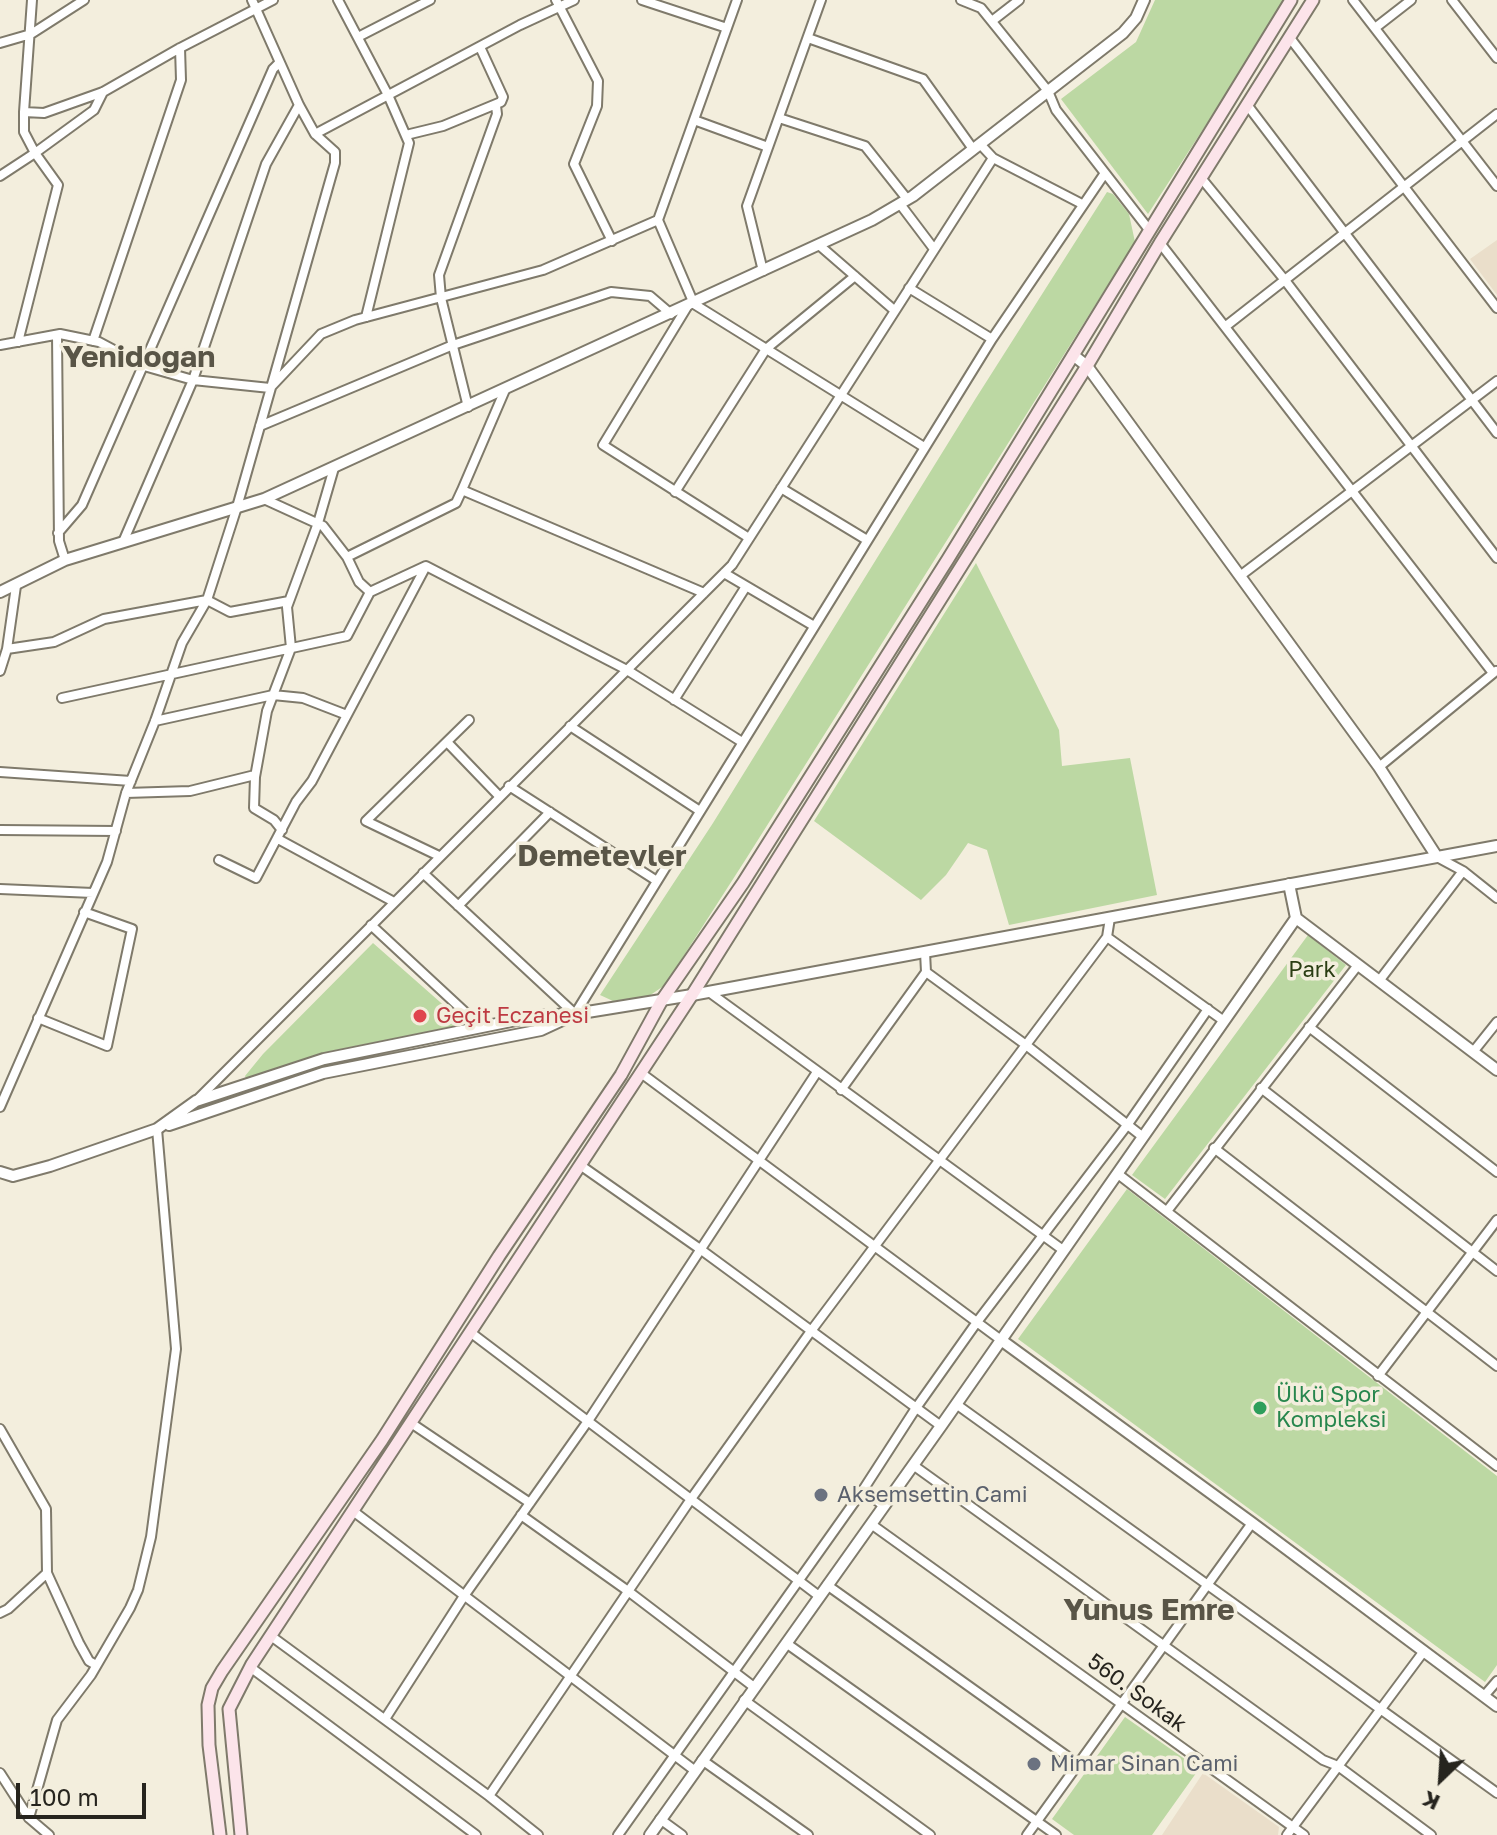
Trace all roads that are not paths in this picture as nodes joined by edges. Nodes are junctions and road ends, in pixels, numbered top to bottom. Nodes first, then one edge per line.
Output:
1 (32, 0) edge
2 (84, 0) edge
3 (273, 0) edge
4 (338, 0) edge
5 (430, 0) edge
6 (574, 0) edge
7 (642, 0) edge
8 (737, 0) edge
9 (821, 0) edge
10 (961, 0) edge
11 (1019, 0) edge
12 (1144, 0) edge
13 (1291, 0) edge
14 (1313, 0) edge
15 (1353, 0) edge
16 (1411, 0) edge
17 (1452, 0) edge
18 (558, 3) edge
19 (254, 5) edge
20 (992, 21) junction
21 (727, 28) junction
22 (1375, 28) junction
23 (31, 34) junction
24 (358, 37) junction
25 (808, 38) junction
26 (1290, 38) junction
27 (0, 43) edge
28 (480, 47) junction
29 (180, 48) junction
30 (1497, 58) edge
31 (278, 64) junction
32 (1048, 91) junction
33 (103, 92) junction
34 (388, 95) junction
35 (299, 105) junction
36 (496, 106) junction
37 (1248, 106) junction
38 (24, 112) junction
39 (1497, 114) edge
40 (779, 118) junction
41 (694, 120) junction
42 (315, 134) junction
43 (406, 135) junction
44 (1463, 141) junction
45 (977, 146) junction
46 (768, 147) junction
47 (35, 153) junction
48 (993, 158) junction
49 (1105, 173) junction
50 (0, 176) edge
51 (1202, 179) junction
52 (1404, 186) junction
53 (1497, 186) edge
54 (904, 201) junction
55 (1082, 204) junction
56 (658, 220) junction
57 (1150, 231) junction
58 (1344, 233) junction
59 (612, 241) junction
60 (1160, 243) junction
61 (819, 245) junction
62 (934, 249) junction
63 (763, 271) junction
64 (855, 276) junction
65 (1284, 279) junction
66 (909, 288) junction
67 (441, 298) junction
68 (690, 305) junction
69 (1497, 308) edge
70 (894, 310) junction
71 (671, 314) junction
72 (366, 317) junction
73 (1226, 326) junction
74 (57, 335) junction
75 (992, 339) junction
76 (93, 341) junction
77 (18, 342) junction
78 (0, 345) edge
79 (453, 345) junction
80 (766, 349) junction
81 (1073, 355) junction
82 (144, 366) junction
83 (1087, 366) junction
84 (193, 380) junction
85 (1497, 381) edge
86 (270, 388) junction
87 (505, 390) junction
88 (840, 394) junction
89 (1472, 400) junction
90 (468, 407) junction
91 (260, 426) junction
92 (1497, 433) edge
93 (1411, 446) junction
94 (924, 447) junction
95 (334, 468) junction
96 (781, 488) junction
97 (462, 490) junction
98 (1352, 491) junction
99 (675, 492) junction
100 (264, 499) junction
101 (237, 507) junction
102 (318, 523) junction
103 (58, 533) junction
104 (749, 538) junction
105 (867, 540) junction
106 (123, 542) junction
107 (347, 557) junction
108 (1497, 558) edge
109 (65, 560) junction
110 (426, 566) junction
111 (724, 573) junction
112 (1240, 576) junction
113 (16, 586) junction
114 (745, 588) junction
115 (0, 592) edge
116 (370, 592) junction
117 (704, 593) junction
118 (207, 600) junction
119 (289, 601) junction
120 (814, 626) junction
121 (291, 648) junction
122 (7, 649) junction
123 (627, 670) junction
124 (0, 671) edge
125 (1495, 671) edge
126 (170, 675) junction
127 (273, 695) junction
128 (62, 698) dead end
129 (674, 700) junction
130 (347, 715) junction
131 (469, 720) dead end
132 (155, 721) junction
133 (570, 726) junction
134 (447, 742) junction
135 (742, 742) junction
136 (1379, 767) junction
137 (0, 772) edge
138 (255, 775) junction
139 (131, 781) junction
140 (509, 786) junction
141 (126, 793) junction
142 (499, 796) junction
143 (700, 811) junction
144 (550, 812) junction
145 (0, 830) edge
146 (116, 831) junction
147 (280, 835) junction
148 (1497, 846) edge
149 (439, 856) junction
150 (1437, 857) junction
151 (219, 860) dead end
152 (1463, 871) junction
153 (423, 873) junction
154 (657, 881) junction
155 (1289, 884) junction
156 (0, 889) edge
157 (93, 893) junction
158 (1497, 898) edge
159 (394, 902) junction
160 (458, 906) junction
161 (84, 912) junction
162 (1110, 918) junction
163 (1296, 918) junction
164 (371, 925) junction
165 (1107, 937) junction
166 (925, 952) junction
167 (1358, 965) junction
168 (926, 972) junction
169 (1379, 981) junction
170 (709, 992) junction
171 (692, 995) junction
172 (662, 1000) junction
173 (1208, 1009) junction
174 (575, 1014) junction
175 (38, 1018) junction
176 (1224, 1021) junction
177 (1497, 1022) edge
178 (481, 1027) junction
179 (1309, 1027) junction
180 (1026, 1045) junction
181 (1473, 1052) junction
182 (1497, 1070) edge
183 (817, 1072) junction
184 (641, 1073) junction
185 (1261, 1088) junction
186 (841, 1090) junction
187 (196, 1101) junction
188 (0, 1107) edge
189 (1128, 1124) junction
190 (159, 1128) junction
191 (1143, 1137) junction
192 (1214, 1148) junction
193 (758, 1161) junction
194 (941, 1162) junction
195 (580, 1165) junction
196 (0, 1172) edge
197 (1497, 1172) edge
198 (1118, 1174) junction
199 (1167, 1211) junction
200 (1497, 1220) edge
201 (1043, 1236) junction
202 (874, 1247) junction
203 (700, 1249) junction
204 (1063, 1250) junction
205 (1472, 1252) junction
206 (1497, 1271) edge
207 (1426, 1311) junction
208 (977, 1322) junction
209 (811, 1331) junction
210 (470, 1332) junction
211 (1001, 1340) junction
212 (1497, 1366) edge
213 (1378, 1376) junction
214 (956, 1404) junction
215 (916, 1408) junction
216 (588, 1421) junction
217 (411, 1423) junction
218 (941, 1426) junction
219 (0, 1429) edge
220 (913, 1465) junction
221 (1497, 1466) edge
222 (863, 1490) junction
223 (691, 1499) junction
224 (530, 1503) junction
225 (884, 1506) junction
226 (353, 1511) junction
227 (521, 1515) junction
228 (1252, 1523) junction
229 (871, 1524) junction
230 (47, 1573) junction
231 (800, 1581) junction
232 (827, 1585) junction
233 (1207, 1585) junction
234 (628, 1591) junction
235 (464, 1596) junction
236 (819, 1596) junction
237 (0, 1613) edge
238 (271, 1636) junction
239 (786, 1643) junction
240 (1163, 1646) junction
241 (1424, 1651) junction
242 (96, 1665) junction
243 (250, 1667) junction
244 (734, 1672) junction
245 (571, 1676) junction
246 (1497, 1681) edge
247 (754, 1687) junction
248 (1484, 1696) junction
249 (744, 1700) junction
250 (1122, 1704) junction
251 (1497, 1706) edge
252 (1380, 1711) junction
253 (385, 1719) junction
254 (676, 1756) junction
255 (702, 1760) junction
256 (1078, 1764) junction
257 (1338, 1766) junction
258 (694, 1770) junction
259 (0, 1773) edge
260 (1497, 1793) edge
261 (489, 1796) junction
262 (29, 1818) junction
263 (660, 1819) junction
264 (1037, 1821) junction
265 (1290, 1831) edge
266 (49, 1835) edge
267 (220, 1835) edge
268 (241, 1835) edge
269 (476, 1835) edge
270 (538, 1835) edge
271 (618, 1835) edge
272 (650, 1835) edge
273 (682, 1835) edge
274 (808, 1835) edge
275 (930, 1835) edge
276 (1027, 1835) edge
277 (1056, 1835) edge
278 (1304, 1835) edge
279 (1431, 1835) edge

1 - 23 street
2 - 23 street
3 - 19 street
4 - 24 street
5 - 24 street
6 - 18 street
7 - 21 street
8 - 21 street
9 - 25 street
10 - 20 street
11 - 20 street
12 - 32 street
13 - 57 main road
14 - 26 main road
15 - 22 street
16 - 22 street
17 - 30 street
18 - 28 street
18 - 59 street
19 - 29 street
19 - 31 street
20 - 32 street
21 - 41 street
22 - 44 street
23 - 27 street
23 - 38 street
24 - 34 street
25 - 40 street
25 - 45 street
26 - 37 main road
26 - 52 street
28 - 34 street
28 - 36 street
29 - 33 street
29 - 76 street
31 - 35 street
31 - 82 street
32 - 45 street
32 - 49 street
33 - 38 street
33 - 47 street
34 - 42 street
34 - 43 street
35 - 42 street
35 - 84 street
36 - 43 street
36 - 67 street
37 - 51 main road
37 - 58 street
38 - 47 street
39 - 44 street
40 - 46 street
40 - 54 street
41 - 46 street
41 - 56 street
42 - 86 street
43 - 72 street
44 - 52 street
44 - 53 street
45 - 48 street
45 - 54 street
46 - 63 street
47 - 50 street
47 - 77 street
48 - 55 street
48 - 62 street
49 - 55 street
49 - 57 street
51 - 60 main road
51 - 65 street
52 - 58 street
52 - 69 street
54 - 61 street
54 - 62 street
55 - 75 street
56 - 59 street
56 - 68 street
57 - 81 main road
58 - 65 street
58 - 89 street
59 - 67 street
60 - 73 street
60 - 83 main road
61 - 63 street
61 - 64 street
62 - 66 street
63 - 68 street
64 - 70 street
64 - 80 street
65 - 73 street
65 - 93 street
66 - 70 street
66 - 75 street
67 - 72 street
67 - 79 street
68 - 71 street
68 - 80 street
68 - 99 street
70 - 88 street
71 - 79 street
71 - 87 street
72 - 86 street
73 - 98 street
74 - 76 street
74 - 77 street
74 - 103 street
75 - 94 street
76 - 82 street
77 - 78 street
79 - 90 street
79 - 91 street
80 - 88 street
80 - 99 street
81 - 83 street
81 - 172 main road
82 - 84 street
82 - 103 street
83 - 112 street
83 - 171 main road
84 - 86 street
84 - 106 street
85 - 89 street
86 - 91 street
87 - 90 street
87 - 97 street
88 - 94 street
88 - 96 street
89 - 92 street
89 - 93 street
90 - 95 street
91 - 101 street
93 - 98 street
93 - 108 street
94 - 105 street
95 - 100 street
95 - 102 street
96 - 104 street
96 - 105 street
97 - 107 street
97 - 117 street
98 - 112 street
98 - 125 street
99 - 104 street
100 - 101 street
100 - 102 street
101 - 106 street
101 - 118 street
102 - 107 street
102 - 119 street
103 - 109 street
104 - 111 street
105 - 120 street
106 - 109 street
107 - 116 street
109 - 113 street
110 - 116 street
110 - 123 street
110 - 130 street
111 - 114 street
111 - 117 street
112 - 136 street
113 - 115 street
113 - 122 street
114 - 120 street
114 - 129 street
116 - 121 street
117 - 123 street
118 - 119 street
118 - 122 street
118 - 126 street
119 - 121 street
120 - 135 street
121 - 126 street
121 - 127 street
122 - 124 street
123 - 129 street
123 - 133 street
125 - 136 street
126 - 128 street
126 - 132 street
127 - 130 street
127 - 132 street
127 - 138 street
129 - 135 street
130 - 147 street
131 - 134 street
132 - 139 street
133 - 140 street
133 - 143 street
134 - 142 street
134 - 149 street
135 - 143 street
136 - 150 street
137 - 139 street
138 - 141 street
138 - 147 street
139 - 141 street
140 - 142 street
140 - 144 street
141 - 146 street
142 - 149 street
143 - 154 street
144 - 154 street
144 - 160 street
145 - 146 street
146 - 157 street
147 - 151 street
147 - 159 street
148 - 150 street
149 - 153 street
150 - 152 street
150 - 155 street
152 - 158 street
152 - 169 street
153 - 159 street
153 - 160 street
154 - 174 street
155 - 162 street
155 - 163 street
156 - 157 street
157 - 161 street
159 - 164 street
160 - 174 street
161 - 175 street
161 - 175 street
162 - 165 street
162 - 166 street
163 - 167 street
163 - 176 street
164 - 178 street
164 - 187 street
165 - 173 street
165 - 180 street
166 - 168 street
166 - 170 street
167 - 169 street
167 - 179 street
168 - 180 street
168 - 186 street
169 - 181 street
170 - 171 street
170 - 183 street
171 - 172 street
171 - 184 main road
172 - 174 street
172 - 267 main road
173 - 176 street
173 - 189 street
174 - 178 street
174 - 190 street
175 - 188 street
176 - 191 street
177 - 181 street
178 - 187 street
179 - 185 street
179 - 197 street
180 - 189 street
180 - 194 street
181 - 182 street
183 - 186 street
183 - 193 street
184 - 193 street
184 - 195 main road
185 - 192 street
185 - 205 street
186 - 194 street
187 - 190 street
189 - 191 street
189 - 201 street
190 - 196 street
190 - 242 street
191 - 198 street
192 - 199 street
192 - 207 street
193 - 202 street
193 - 203 street
194 - 201 street
194 - 202 street
195 - 203 street
195 - 210 main road
198 - 199 street
198 - 204 street
199 - 213 street
200 - 205 street
201 - 204 street
201 - 208 street
202 - 208 street
202 - 209 street
203 - 209 street
203 - 216 street
204 - 211 street
205 - 206 street
205 - 207 street
207 - 212 street
207 - 213 street
208 - 211 street
208 - 215 street
209 - 215 street
209 - 223 street
210 - 216 street
210 - 217 main road
211 - 214 street
211 - 228 street
213 - 221 street
214 - 218 street
214 - 233 street
215 - 218 street
215 - 222 street
216 - 223 street
216 - 224 street
217 - 224 street
217 - 226 main road
218 - 220 street
219 - 230 street
220 - 225 street
220 - 240 street
222 - 225 street
222 - 231 street
223 - 231 street
223 - 234 street
224 - 227 street
225 - 229 street
226 - 235 street
226 - 238 main road
227 - 234 street
227 - 235 street
228 - 233 street
228 - 241 street
229 - 232 street
229 - 250 street, 560. Sokak
230 - 237 street
230 - 242 street
231 - 236 street
231 - 244 street
232 - 236 street
232 - 256 street
233 - 240 street
233 - 252 street
234 - 244 street
234 - 245 street
235 - 245 street
235 - 253 street
236 - 239 street
238 - 243 main road
238 - 253 street
239 - 247 street
239 - 264 street
240 - 250 street
240 - 257 street
241 - 248 street
241 - 252 street
242 - 262 street
243 - 268 main road
243 - 269 street
244 - 247 street
244 - 254 street
245 - 254 street
245 - 261 street
246 - 248 street
247 - 249 street
248 - 251 street
249 - 255 street
249 - 275 street
250 - 256 street
250 - 265 street, 560. Sokak
252 - 257 street
252 - 260 street
253 - 261 street
254 - 258 street
254 - 271 street
255 - 258 street
255 - 274 street
256 - 264 street
257 - 265 street
257 - 279 street
258 - 263 street
259 - 262 street
261 - 270 street
262 - 266 street
263 - 272 street
263 - 273 street
264 - 276 street
264 - 277 street
265 - 278 street, 560. Sokak

